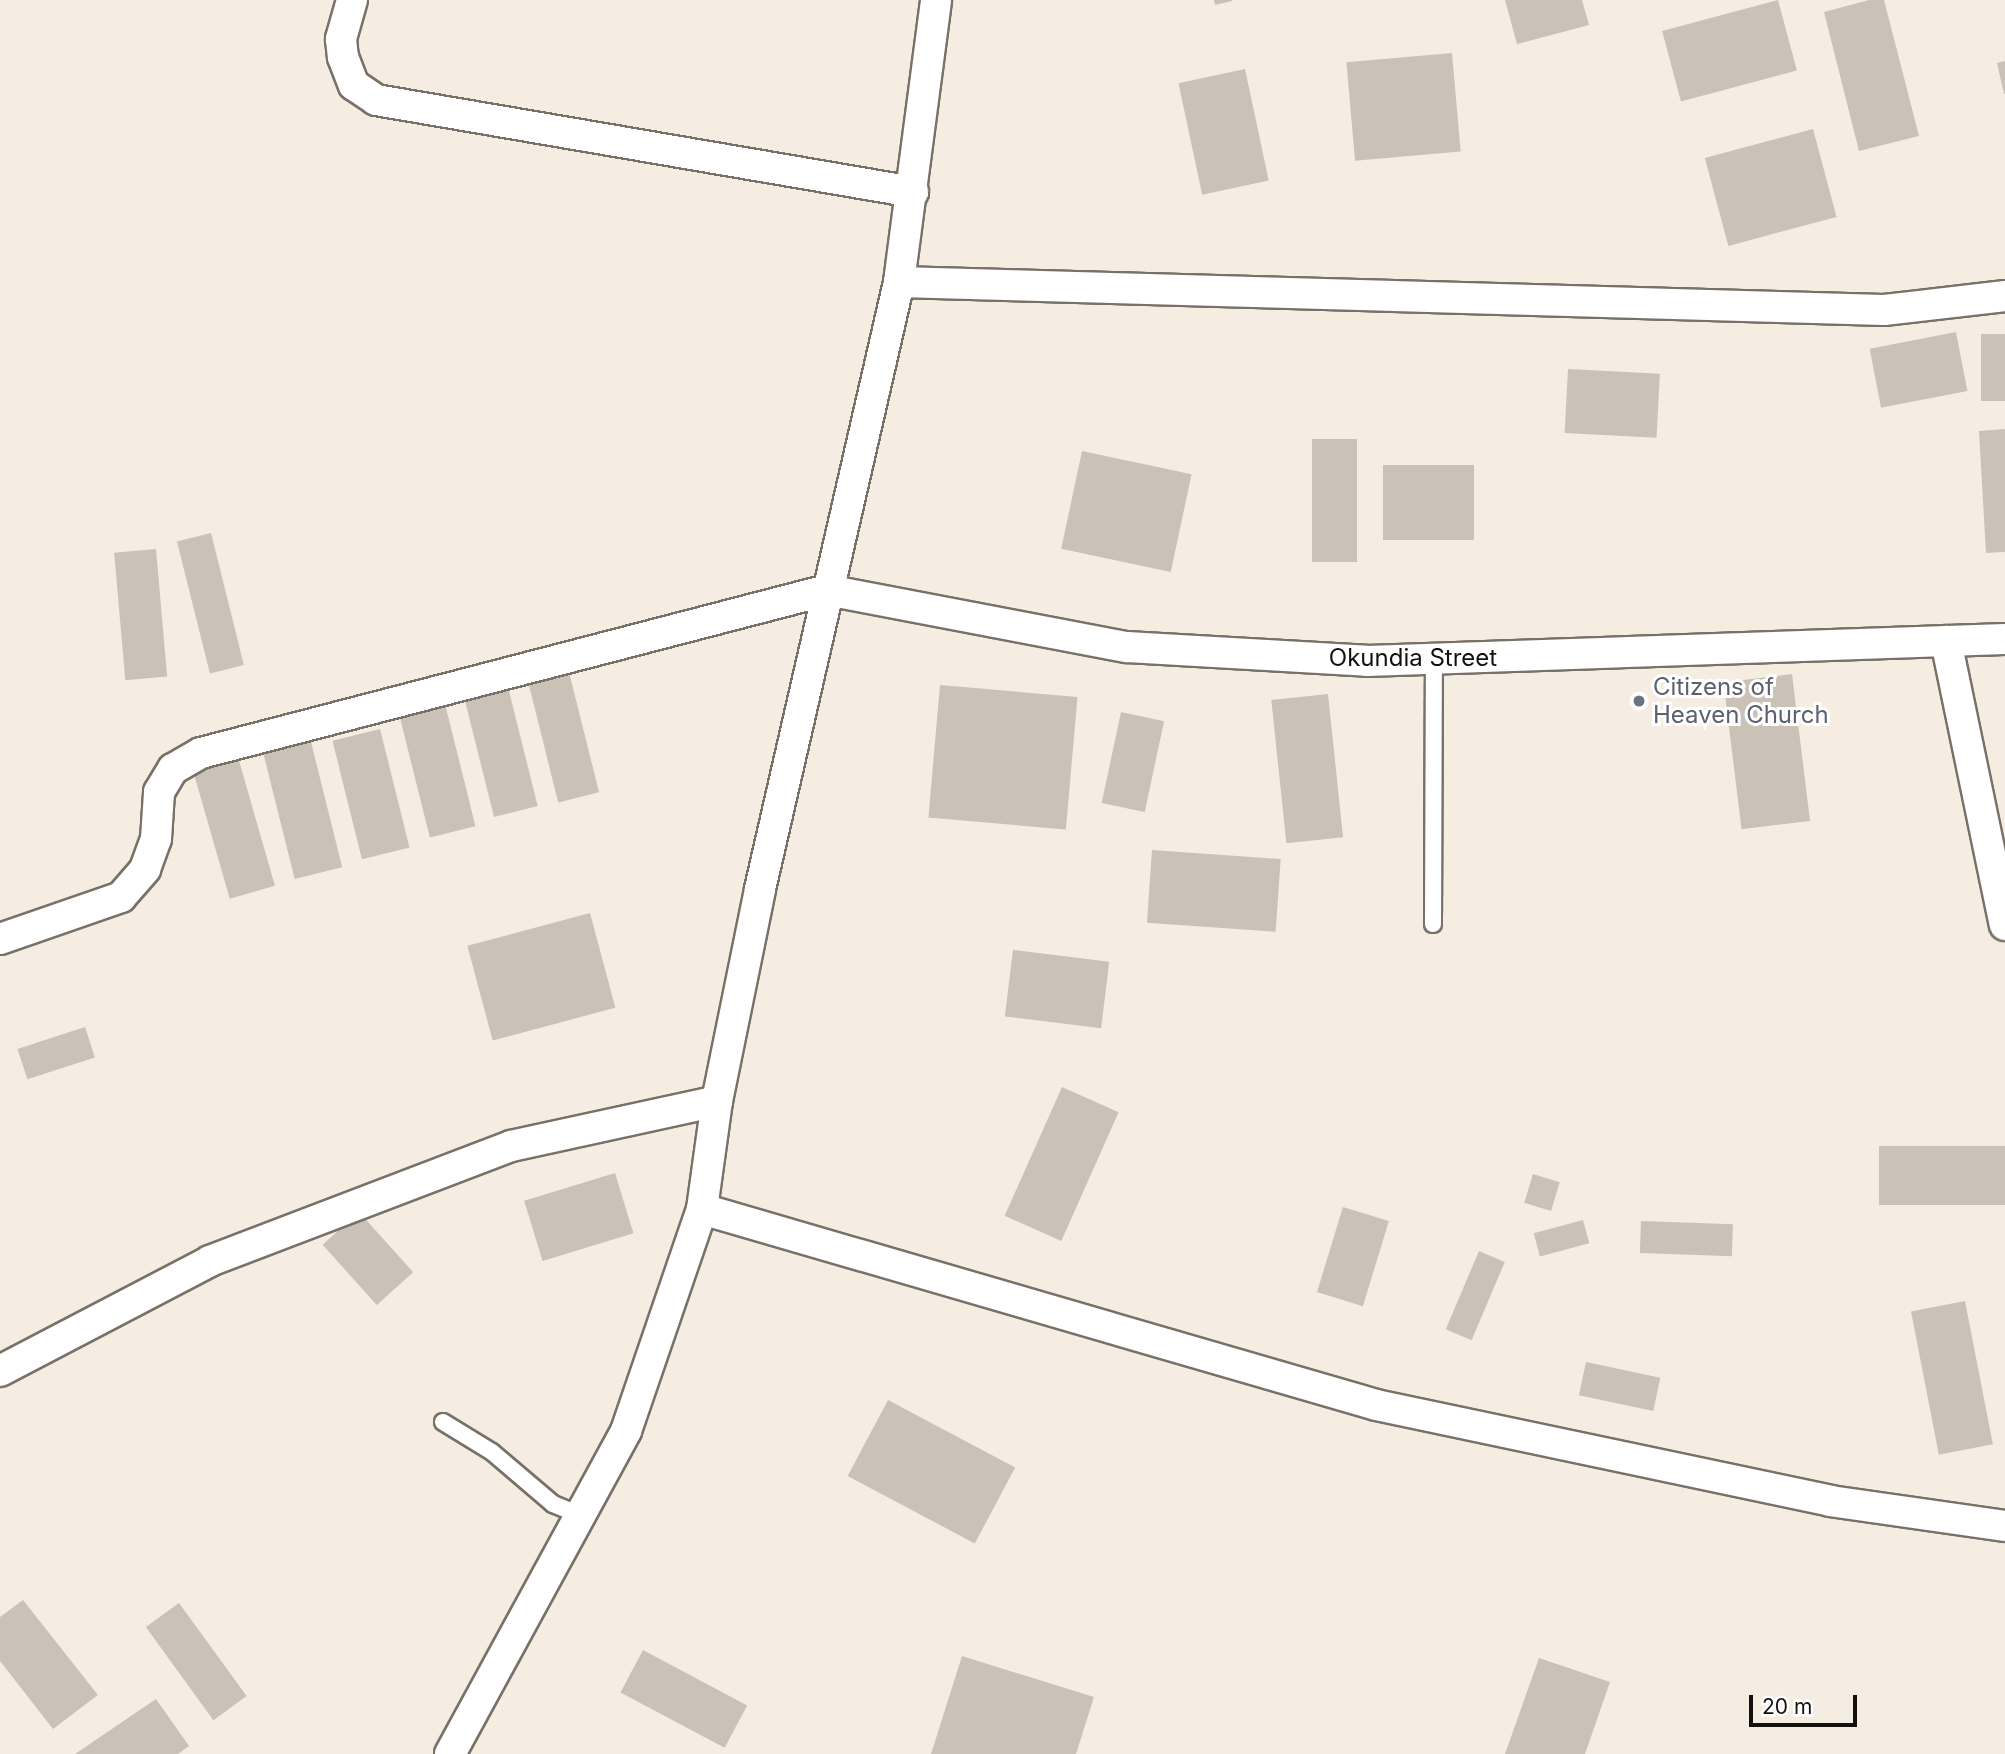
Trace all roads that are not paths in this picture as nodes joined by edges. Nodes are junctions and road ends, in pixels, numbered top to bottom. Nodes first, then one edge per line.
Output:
1 (352, 0) edge
2 (936, 0) edge
3 (913, 192) junction
4 (899, 282) junction
5 (2005, 296) edge
6 (827, 590) junction
7 (2005, 639) edge
8 (1946, 641) junction
9 (1434, 660) junction
10 (1433, 924) dead end
11 (2005, 925) edge
12 (0, 939) edge
13 (718, 1101) junction
14 (702, 1209) junction
15 (0, 1371) edge
16 (443, 1422) dead end
17 (580, 1515) junction
18 (2005, 1525) edge
19 (450, 1754) edge

1 - 3 street
2 - 3 street
3 - 4 street
4 - 5 street
4 - 6 street
6 - 9 street, Okundia Street
6 - 12 street
6 - 13 street
7 - 8 street, Okundia Street
8 - 9 street, Okundia Street
8 - 11 street
9 - 10 lane
13 - 14 street
13 - 15 street
14 - 17 street
14 - 18 street
16 - 17 lane
17 - 19 street

